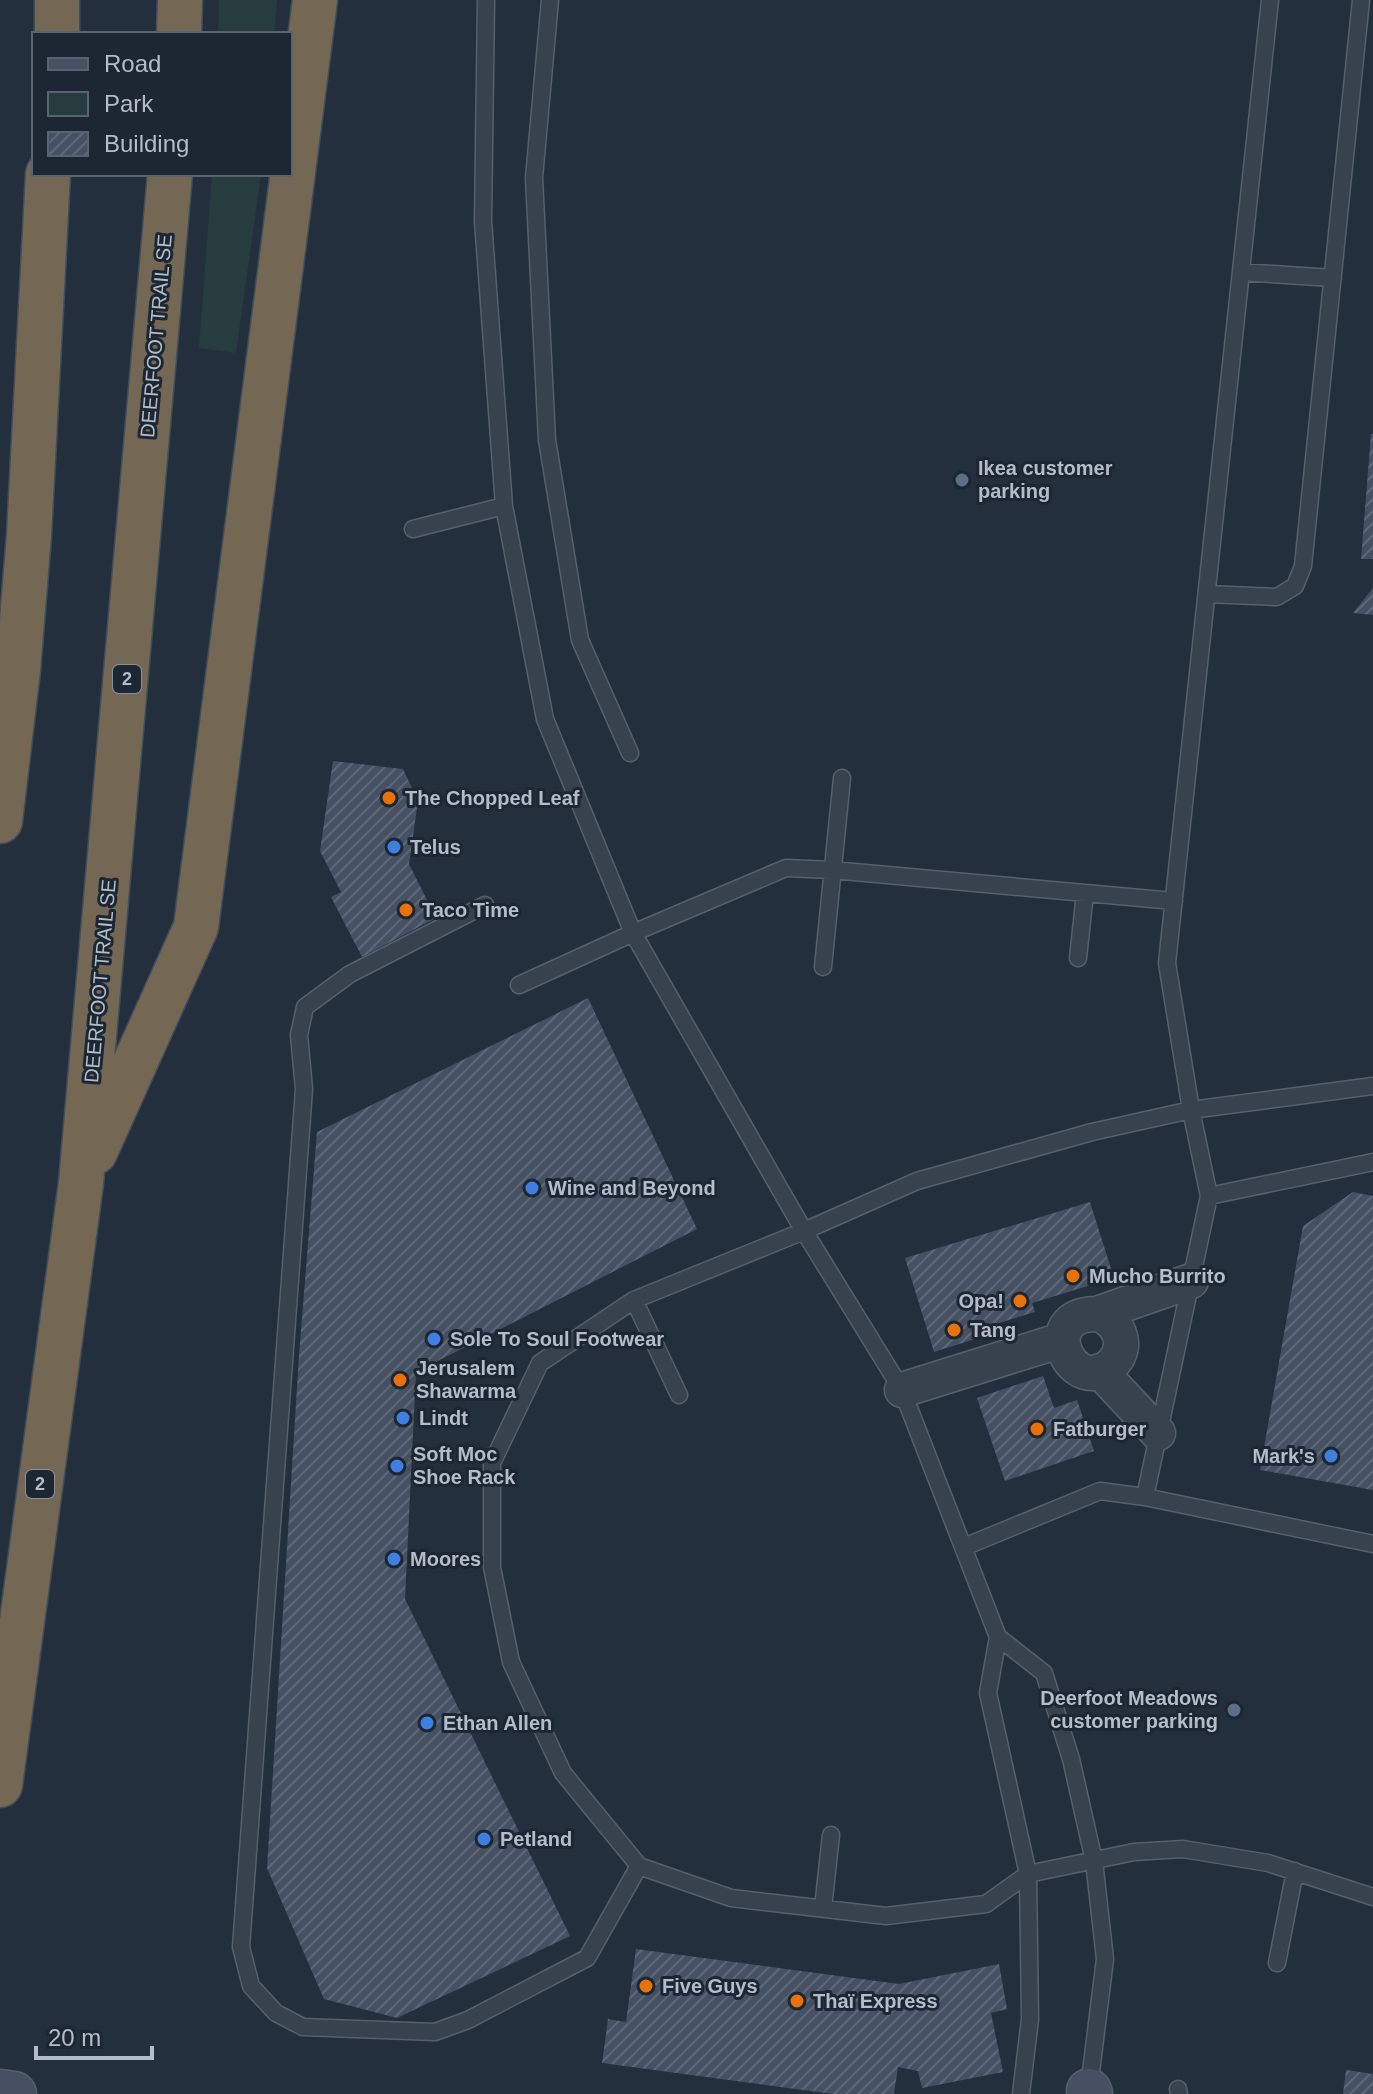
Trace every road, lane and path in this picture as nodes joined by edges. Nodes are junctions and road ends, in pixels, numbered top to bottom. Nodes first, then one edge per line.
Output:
1 (57, 0) edge
2 (180, 0) edge
3 (315, 0) edge
4 (486, 0) edge
5 (550, 0) edge
6 (1270, 0) edge
7 (1361, 0) edge
8 (57, 32) edge
9 (179, 32) edge
10 (48, 176) edge
11 (170, 176) edge
12 (1241, 272) junction
13 (1333, 278) junction
14 (504, 506) junction
15 (413, 529) dead end
16 (1207, 594) junction
17 (630, 753) dead end
18 (842, 778) dead end
19 (0, 821) edge
20 (832, 870) junction
21 (1085, 893) junction
22 (1174, 901) junction
23 (485, 905) dead end
24 (633, 933) junction
25 (1078, 958) dead end
26 (823, 967) dead end
27 (519, 985) dead end
28 (1373, 1086) edge
29 (1191, 1110) junction
30 (1373, 1162) edge
31 (81, 1183) junction
32 (1209, 1196) junction
33 (804, 1231) junction
34 (1191, 1281) junction
35 (634, 1300) junction
36 (1097, 1314) junction
37 (1062, 1340) junction
38 (1100, 1371) junction
39 (902, 1390) junction
40 (679, 1395) dead end
41 (1158, 1433) junction
42 (1145, 1497) junction
43 (1373, 1544) edge
44 (964, 1547) junction
45 (998, 1637) junction
46 (0, 1785) edge
47 (831, 1835) dead end
48 (1094, 1861) junction
49 (639, 1866) junction
50 (1295, 1871) junction
51 (1028, 1874) junction
52 (1373, 1897) edge
53 (823, 1908) junction
54 (1277, 1963) dead end
55 (0, 2092) edge
56 (1089, 2093) edge
57 (14, 2094) edge
58 (1021, 2094) edge

1 - 8 highway
2 - 9 highway
3 - 31 highway
4 - 14 lane
5 - 17 lane
6 - 12 lane
7 - 13 lane
10 - 19 highway
11 - 31 highway, DEERFOOT TRAIL SE / 2
12 - 13 lane
12 - 16 lane
13 - 16 lane
14 - 15 lane
14 - 24 lane
16 - 22 lane
18 - 20 lane
20 - 21 lane
20 - 24 lane
20 - 26 lane
21 - 22 lane
21 - 25 lane
22 - 29 lane
23 - 49 lane
24 - 27 lane
24 - 33 lane
28 - 29 lane
29 - 32 lane
29 - 33 lane
30 - 32 lane
31 - 46 highway, DEERFOOT TRAIL SE / 2
32 - 34 lane
33 - 35 lane
33 - 39 lane
34 - 36 street
34 - 41 lane
35 - 40 lane
35 - 49 lane
36 - 37 street
36 - 38 street
37 - 38 street
37 - 39 street
38 - 41 street
39 - 44 lane
41 - 42 lane
42 - 43 lane
42 - 44 lane
44 - 45 lane
45 - 48 lane
45 - 51 lane
47 - 53 lane
48 - 50 lane
48 - 51 lane
48 - 56 lane
49 - 53 lane
50 - 52 lane
50 - 54 lane
51 - 53 lane
51 - 58 lane
55 - 57 street

